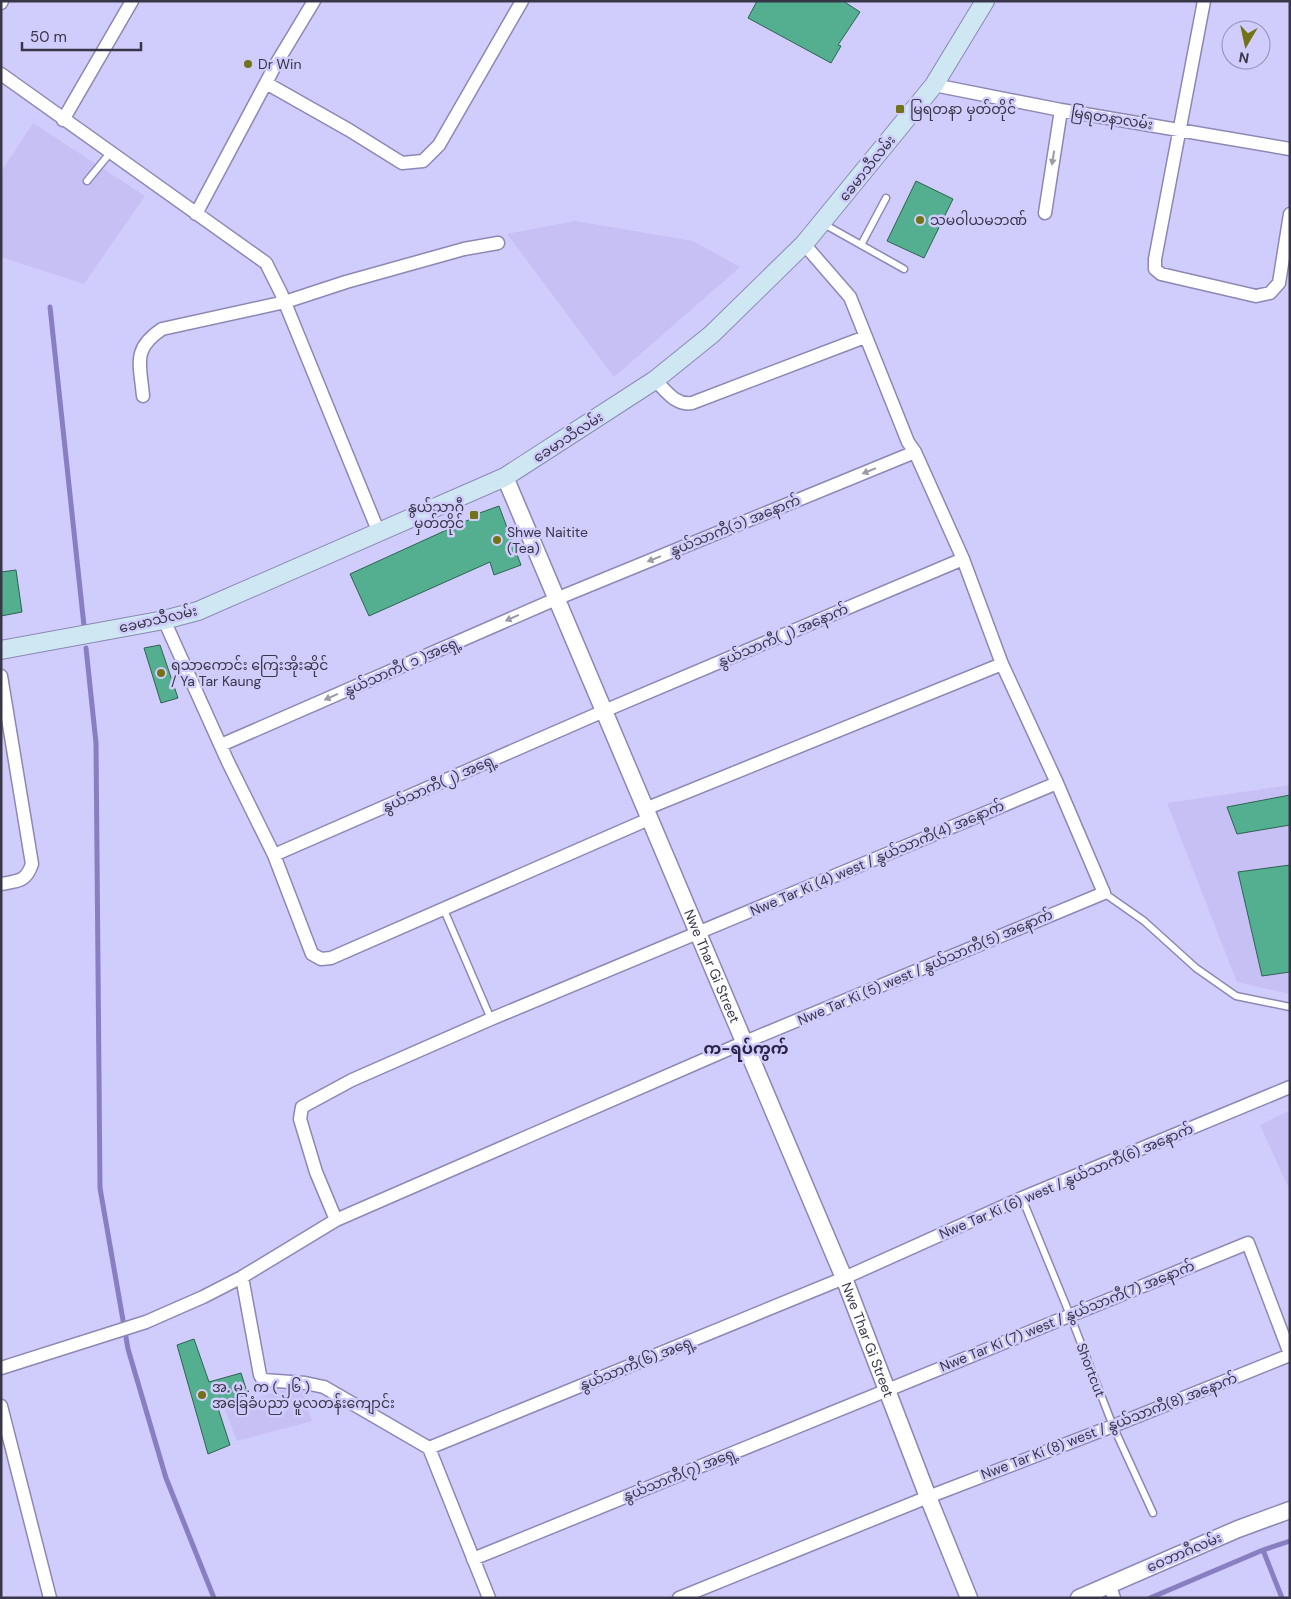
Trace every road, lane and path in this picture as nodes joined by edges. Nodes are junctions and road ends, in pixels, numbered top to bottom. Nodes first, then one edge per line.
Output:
1 (132, 1) edge
2 (314, 1) edge
3 (522, 1) edge
4 (985, 1) edge
5 (1204, 1) edge
6 (1, 74) edge
7 (266, 83) junction
8 (934, 85) junction
9 (1061, 110) junction
10 (63, 120) junction
11 (1180, 129) junction
12 (1290, 149) edge
13 (110, 153) junction
14 (87, 181) dead end
15 (886, 198) dead end
16 (1044, 213) dead end
17 (196, 214) junction
18 (1290, 214) edge
19 (822, 223) junction
20 (498, 243) dead end
21 (804, 244) junction
22 (861, 245) junction
23 (904, 269) dead end
24 (283, 298) junction
25 (865, 337) junction
26 (655, 380) junction
27 (144, 396) dead end
28 (914, 452) junction
29 (505, 477) junction
30 (379, 532) junction
31 (962, 559) junction
32 (556, 599) junction
33 (164, 620) junction
34 (1, 650) edge
35 (1002, 664) junction
36 (1, 676) edge
37 (4, 704) edge
38 (604, 711) junction
39 (221, 745) junction
40 (1057, 783) junction
41 (647, 814) junction
42 (274, 856) junction
43 (1, 884) edge
44 (1104, 892) junction
45 (444, 910) junction
46 (698, 933) junction
47 (1290, 1007) edge
48 (491, 1019) junction
49 (745, 1042) junction
50 (1290, 1087) edge
51 (1022, 1198) junction
52 (336, 1220) junction
53 (242, 1277) junction
54 (844, 1278) junction
55 (1070, 1315) junction
56 (1290, 1354) edge
57 (1, 1368) edge
58 (886, 1390) junction
59 (1, 1406) edge
60 (1113, 1426) junction
61 (429, 1448) junction
62 (928, 1497) junction
63 (1290, 1510) edge
64 (1153, 1513) dead end
65 (473, 1559) junction
66 (1112, 1591) edge
67 (50, 1598) edge
68 (489, 1598) edge
69 (679, 1598) edge
70 (969, 1598) edge
71 (1079, 1598) edge

1 - 10 street
2 - 7 street
3 - 7 street
4 - 8 main road, ခေမာသီလမ်း
5 - 11 street
6 - 10 street
7 - 17 street
8 - 9 street, မြရတနာလမ်း
8 - 19 main road, ခေမာသီလမ်း
9 - 11 street, မြရတနာလမ်း
9 -> 16 street
10 - 13 street
11 - 12 street, မြရတနာလမ်း
11 - 18 street
13 - 14 lane
13 - 17 street
15 - 22 lane
17 - 24 street
19 - 21 main road, ခေမာသီလမ်း
19 - 22 lane
20 - 24 street
21 - 25 street
21 - 26 main road, ခေမာသီလမ်း
22 - 23 lane
24 - 27 street
24 - 30 street
25 - 26 street
25 - 28 street
26 - 29 main road, ခေမာသီလမ်း
28 - 31 street
28 -> 32 street, နွယ်သာကီ(၁) အနောက်
29 - 30 main road, ခေမာသီလမ်း
29 - 32 street, Nwe Thar Gi Street
30 - 33 main road, ခေမာသီလမ်း
31 - 35 street
31 - 38 street, နွယ်သာကီ(၂) အနောက်
32 - 38 street, Nwe Thar Gi Street
32 -> 39 street, နွယ်သာကီ( ၁ )အရှေ့
33 - 34 main road, ခေမာသီလမ်း
33 - 39 street
35 - 40 street
35 - 41 street
36 - 37 street
37 - 43 street
38 - 41 street, Nwe Thar Gi Street
38 - 42 street, နွယ်သာကီ(၂) အရှေ့
39 - 42 street
40 - 44 street
40 - 46 street, Nwe Tar Ki (4) west / နွယ်သာကီ(4) အနောက်
41 - 45 street
41 - 46 street, Nwe Thar Gi Street
42 - 45 street
44 - 47 lane
44 - 49 street, Nwe Tar Ki (5) west / နွယ်သာကီ(5) အနောက်
45 - 48 lane
46 - 48 street, Nwe Tar Ki (4) west / နွယ်သာကီ(4) အနောက်
46 - 49 street, Nwe Thar Gi Street
48 - 52 street, Nwe Tar Ki (4) west / နွယ်သာကီ(4) အနောက်
49 - 52 street, Nwe Tar Ki (5) west / နွယ်သာကီ(5) အနောက်
49 - 54 street, Nwe Thar Gi Street
50 - 51 street, Nwe Tar Ki (6) west / နွယ်သာကီ(6) အနောက်
51 - 54 street, Nwe Tar Ki (6) west / နွယ်သာကီ(6) အနောက်
51 - 55 lane, Shortcut
52 - 53 street, Nwe Tar Ki (5) west / နွယ်သာကီ(5) အနောက်
53 - 57 street, Nwe Tar Ki (5) west / နွယ်သာကီ(5) အနောက်
53 - 61 street
54 - 58 street, Nwe Thar Gi Street
54 - 61 street, နွယ်သာကီ(၆) အရှေ့
55 - 56 street, Nwe Tar Ki (7) west / နွယ်သာကီ(7) အနောက်
55 - 58 street, Nwe Tar Ki (7) west / နွယ်သာကီ(7) အနောက်
55 - 60 lane, Shortcut
56 - 60 street, Nwe Tar Ki (8) west / နွယ်သာကီ(8) အနောက်
58 - 62 street, Nwe Thar Gi Street
58 - 65 street, နွယ်သာကီ(၇) အရှေ့
59 - 67 street
60 - 62 street, Nwe Tar Ki (8) west / နွယ်သာကီ(8) အနောက်
60 - 64 lane, Shortcut
61 - 65 street
62 - 69 street, Nwe Tar Ki (8) west / နွယ်သာကီ(8) အနောက်
62 - 70 street, Nwe Thar Gi Street
63 - 66 street, ဝေဘာဂီလမ်း
65 - 68 street
66 - 71 street, ဝေဘာဂီလမ်း

